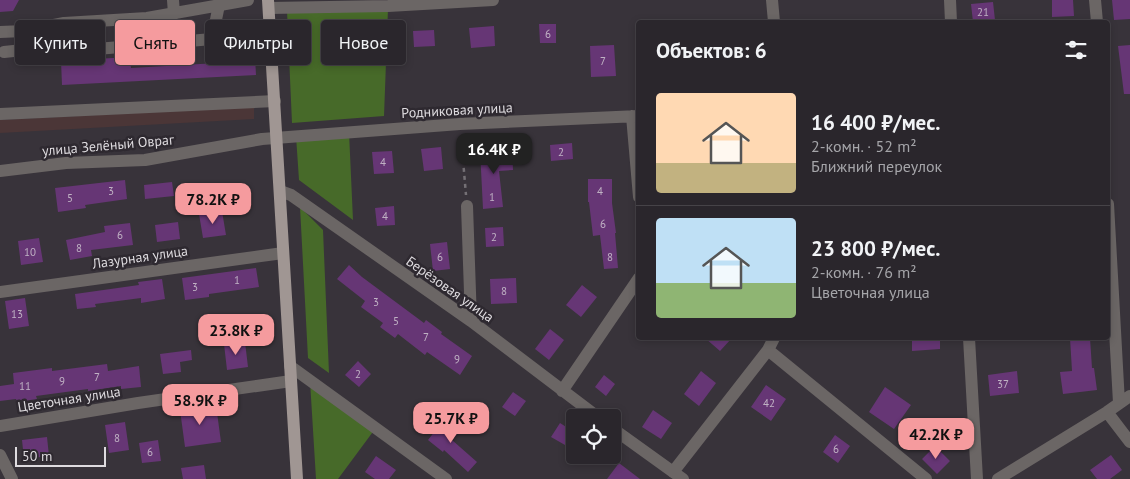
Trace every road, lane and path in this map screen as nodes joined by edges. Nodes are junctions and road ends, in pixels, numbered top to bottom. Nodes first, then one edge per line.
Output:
1 (173, 0) edge
2 (248, 0) edge
3 (493, 0) edge
4 (772, 0) edge
5 (950, 0) edge
6 (1095, 0) edge
7 (388, 3) edge
8 (269, 4) edge
9 (219, 5) junction
10 (174, 14) junction
11 (774, 20) edge
12 (951, 20) edge
13 (1097, 20) edge
14 (0, 32) edge
15 (4, 52) dead end
16 (275, 101) junction
17 (0, 114) edge
18 (636, 116) edge
19 (460, 124) junction
20 (277, 138) junction
21 (0, 171) edge
22 (280, 192) junction
23 (467, 206) joint
24 (1110, 240) edge
25 (284, 253) junction
26 (636, 282) edge
27 (0, 292) edge
28 (471, 321) junction
29 (773, 340) edge
30 (969, 340) edge
31 (768, 350) junction
32 (290, 366) junction
33 (291, 381) junction
34 (562, 391) junction
35 (1130, 396) edge
36 (1119, 403) junction
37 (587, 409) edge
38 (1107, 412) junction
39 (0, 426) edge
40 (621, 435) edge
41 (1130, 442) edge
42 (0, 455) edge
43 (678, 476) edge
44 (12, 479) edge
45 (297, 479) edge
46 (446, 479) edge
47 (926, 479) edge
48 (977, 479) edge
49 (998, 479) edge

1 - 10 street
2 - 9 street
3 - 7 street
4 - 11 street
5 - 12 street
6 - 13 street
7 - 8 street
8 - 16 main road
9 - 10 street
9 - 15 street
10 - 14 street
16 - 17 street
16 - 20 main road
18 - 19 street, Родниковая улица
19 - 20 street, Родниковая улица
19 - 23 path
20 - 21 street, улица Зелёный Овраг
20 - 22 main road
22 - 25 main road
22 - 28 street, Берёзовая улица
23 - 28 street
24 - 36 street
25 - 27 street, Лазурная улица
25 - 32 main road
26 - 34 street
28 - 34 street, Берёзовая улица
29 - 31 street
30 - 48 street
31 - 43 street
31 - 47 street
32 - 33 main road
32 - 46 street
33 - 39 street, Цветочная улица
33 - 45 main road
34 - 37 street, Берёзовая улица
35 - 36 street
36 - 38 street
38 - 41 street
38 - 49 street
40 - 43 street
42 - 44 street

